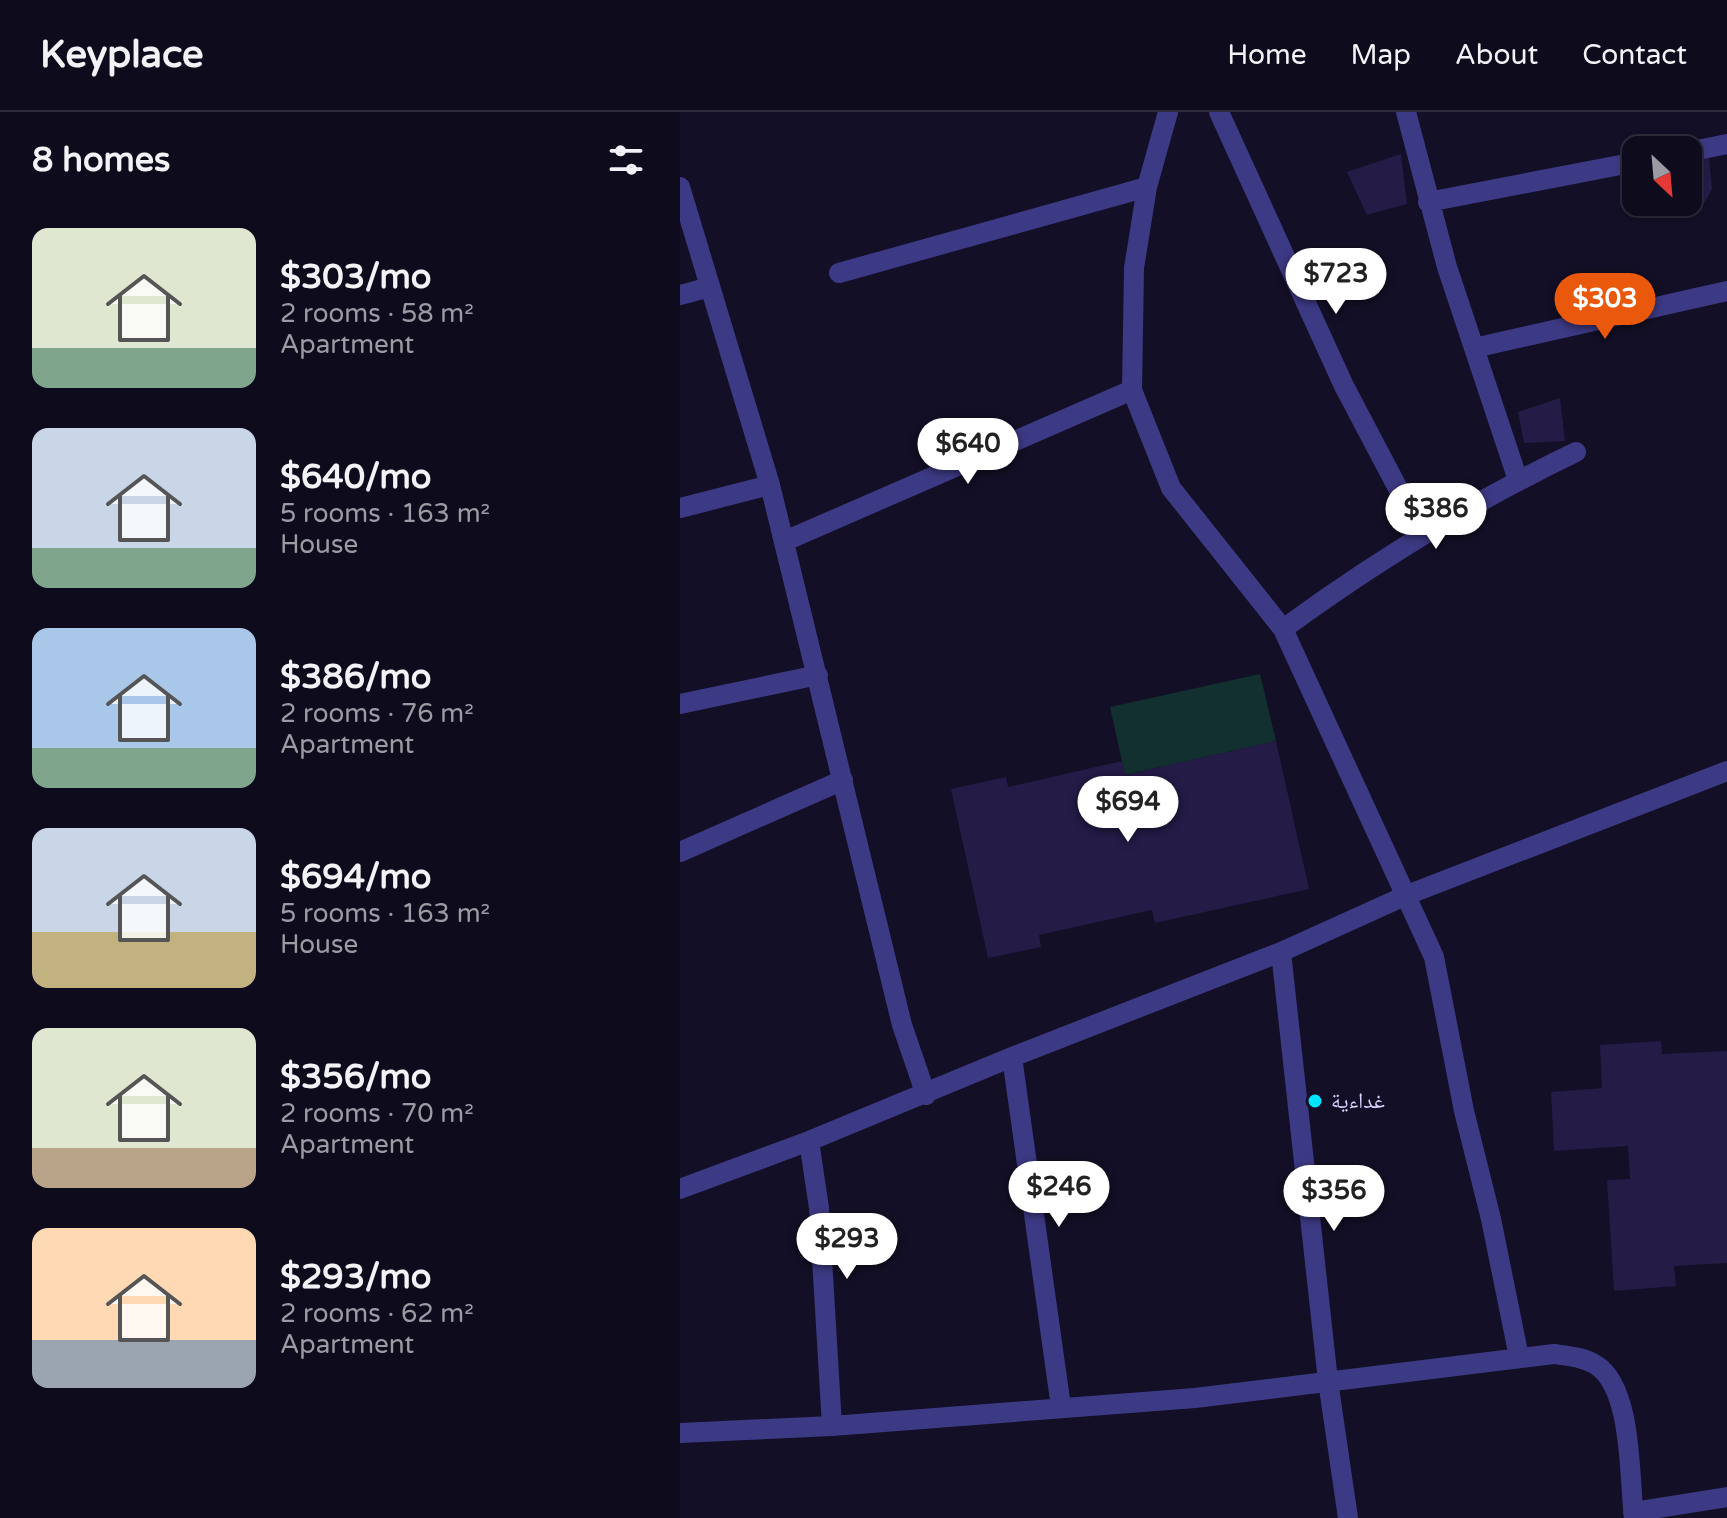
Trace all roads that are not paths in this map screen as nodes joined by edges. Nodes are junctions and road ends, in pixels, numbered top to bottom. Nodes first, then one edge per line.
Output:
1 (1168, 112) edge
2 (1219, 112) edge
3 (1406, 112) edge
4 (1727, 144) edge
5 (1702, 149) edge
6 (1622, 165) edge
7 (680, 187) edge
8 (1147, 187) junction
9 (1428, 202) junction
10 (839, 273) dead end
11 (710, 287) junction
12 (1727, 291) edge
13 (680, 295) edge
14 (1474, 348) junction
15 (1132, 390) junction
16 (1576, 452) dead end
17 (1518, 480) junction
18 (770, 485) junction
19 (680, 508) edge
20 (1422, 534) junction
21 (785, 541) junction
22 (1283, 629) junction
23 (818, 675) junction
24 (680, 704) edge
25 (1727, 771) edge
26 (843, 780) junction
27 (680, 852) edge
28 (1407, 895) junction
29 (1281, 952) junction
30 (1012, 1057) junction
31 (926, 1095) junction
32 (809, 1141) junction
33 (680, 1189) edge
34 (1519, 1357) junction
35 (1328, 1381) junction
36 (1061, 1407) junction
37 (832, 1426) junction
38 (680, 1433) edge
39 (1727, 1497) edge
40 (1633, 1515) edge
41 (1348, 1518) edge

1 - 8 street
2 - 20 street
3 - 9 street
4 - 5 street
6 - 9 street
7 - 11 street
8 - 10 street
8 - 15 street
9 - 14 street
11 - 13 street
11 - 18 street
12 - 14 street
14 - 17 street
15 - 21 street
15 - 22 street
16 - 17 street
17 - 20 street
18 - 19 street
18 - 21 street
20 - 22 street
21 - 23 street
22 - 28 street
23 - 24 street
23 - 26 street
25 - 28 street
26 - 27 street
26 - 31 street
28 - 29 street
28 - 34 street
29 - 30 street
29 - 35 street
30 - 31 street
30 - 36 street
31 - 32 street
32 - 33 street
32 - 37 street
34 - 35 street
34 - 40 street
35 - 36 street
35 - 41 street
36 - 37 street
37 - 38 street
39 - 40 street

